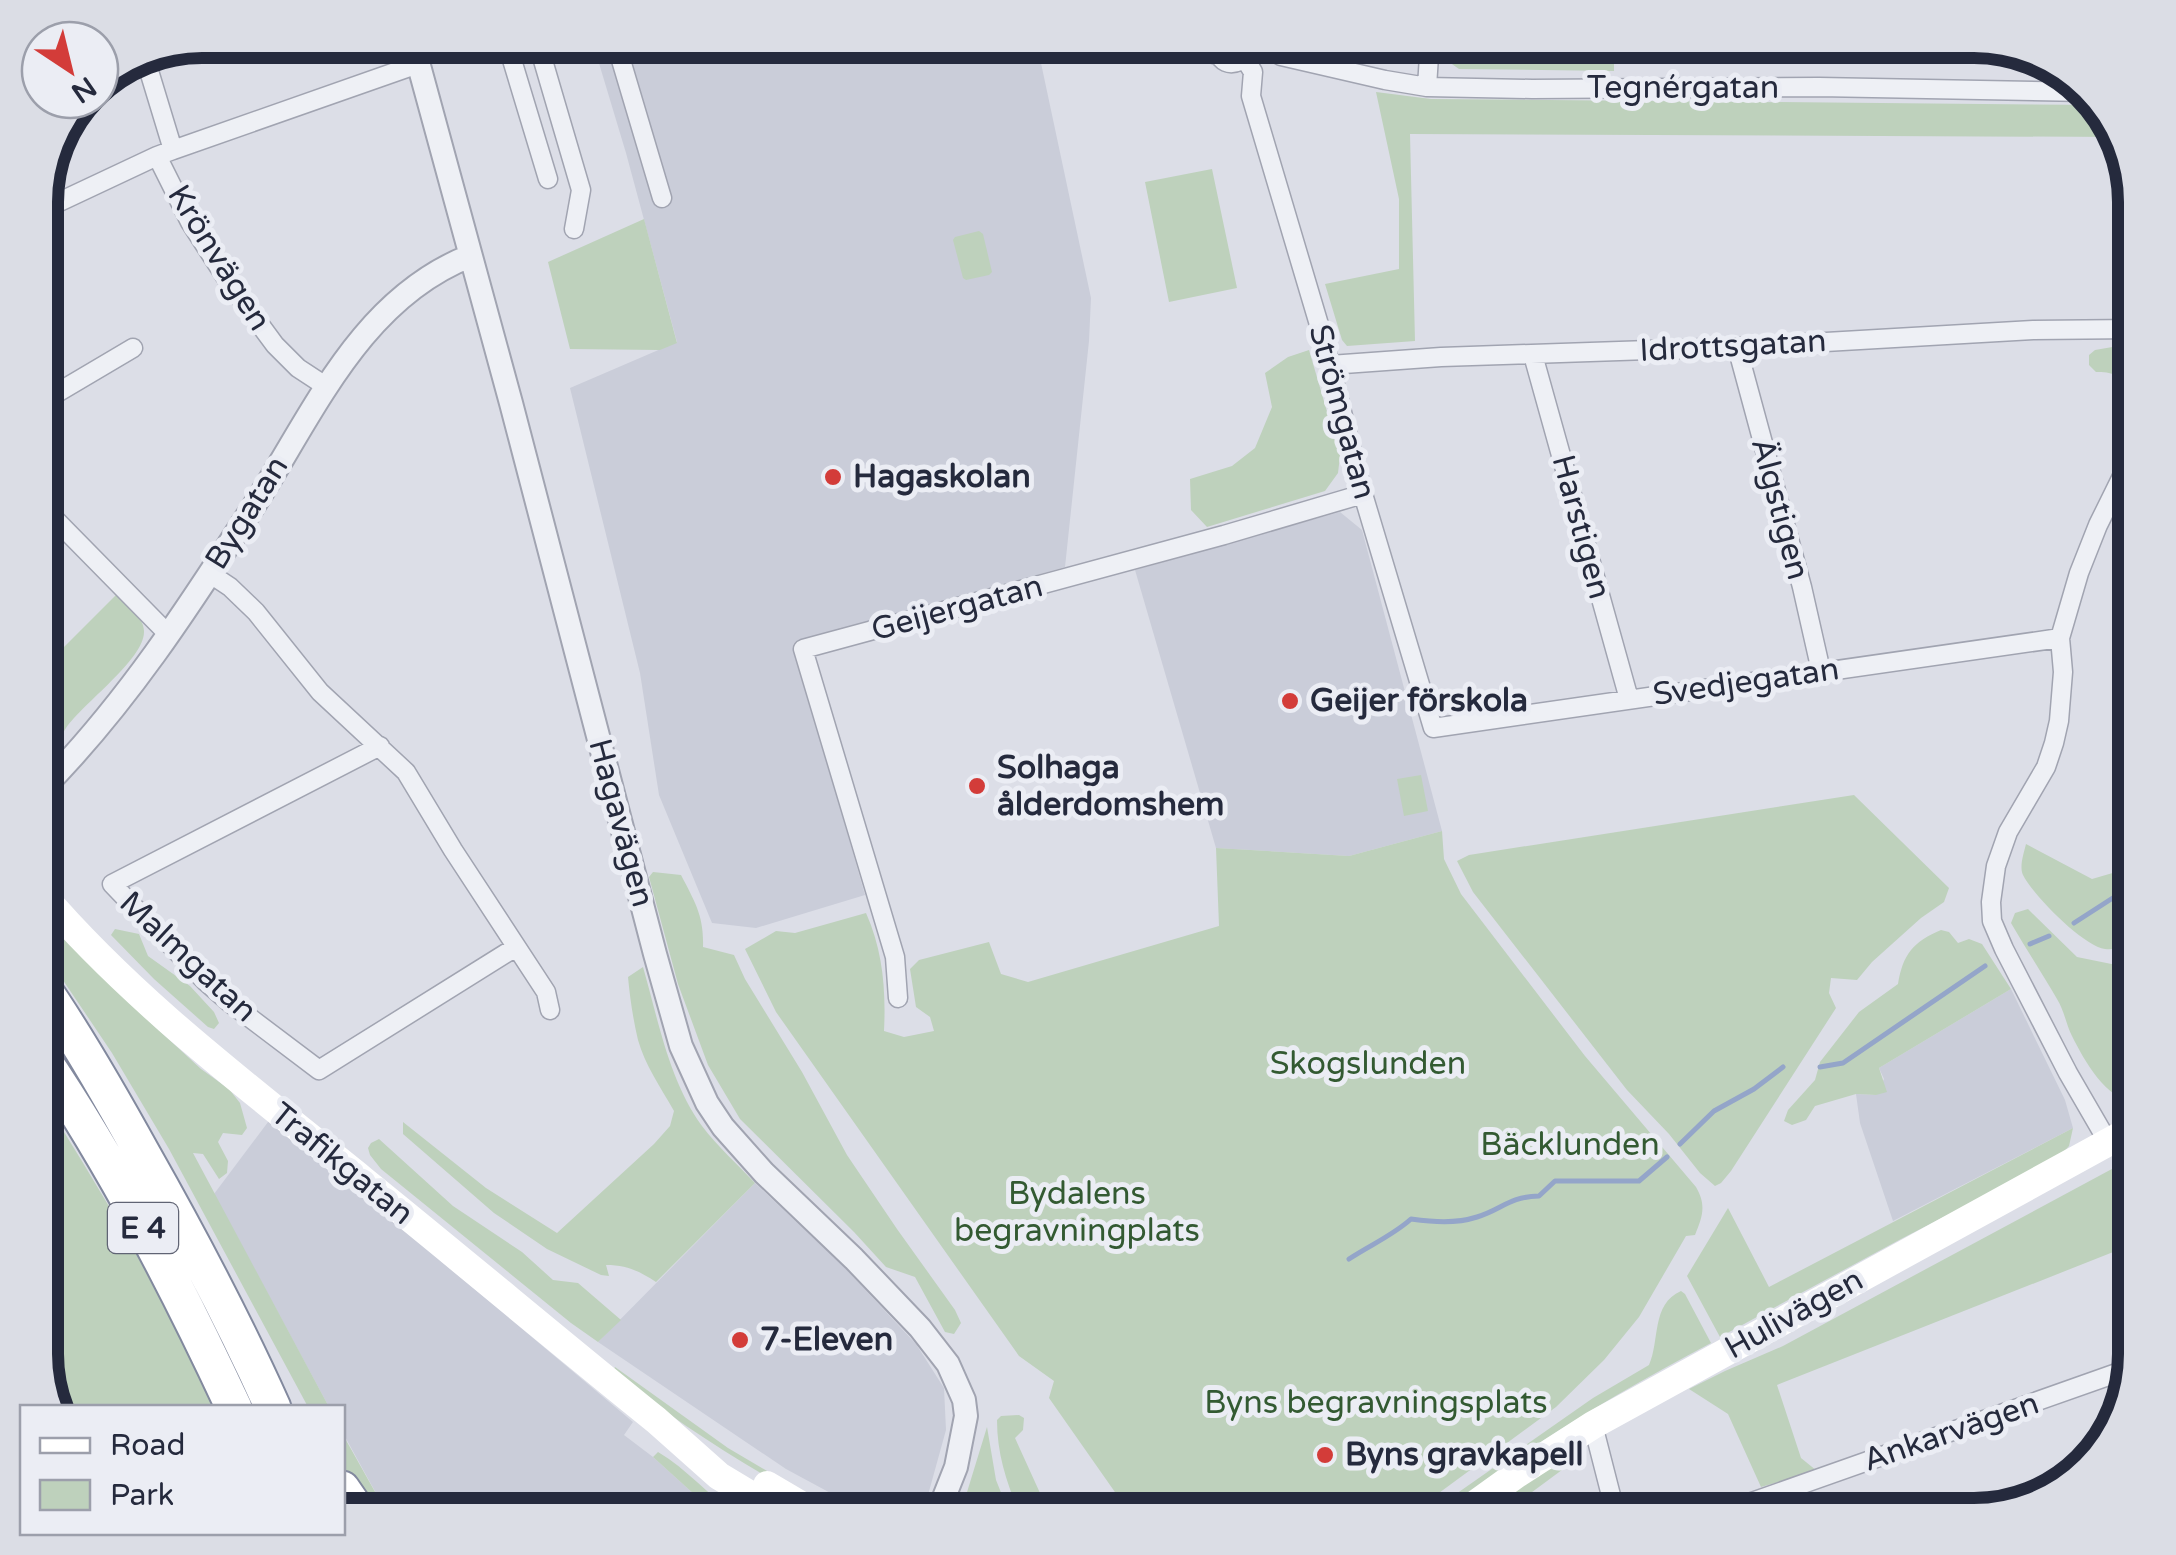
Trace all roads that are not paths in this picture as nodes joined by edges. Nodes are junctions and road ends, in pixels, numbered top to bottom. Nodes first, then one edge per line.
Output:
1 (416, 57) edge
2 (511, 57) edge
3 (542, 57) edge
4 (620, 57) edge
5 (1239, 57) edge
6 (1285, 57) edge
7 (1429, 57) edge
8 (418, 64) junction
9 (148, 68) edge
10 (1427, 86) junction
11 (2067, 92) edge
12 (165, 153) junction
13 (548, 178) dead end
14 (662, 198) dead end
15 (58, 203) edge
16 (574, 229) dead end
17 (470, 256) junction
18 (2118, 329) edge
19 (1736, 347) junction
20 (133, 348) dead end
21 (1534, 355) junction
22 (1330, 365) junction
23 (326, 387) junction
24 (58, 392) edge
25 (2118, 484) edge
26 (1364, 494) junction
27 (58, 522) edge
28 (210, 573) junction
29 (168, 634) junction
30 (2060, 638) junction
31 (1821, 671) junction
32 (1628, 699) junction
33 (1432, 728) joint
34 (380, 746) junction
35 (58, 773) edge
36 (58, 913) edge
37 (516, 947) junction
38 (898, 998) dead end
39 (550, 1010) dead end
40 (58, 1013) edge
41 (58, 1084) edge
42 (2118, 1137) edge
43 (2108, 1142) junction
44 (235, 1324) junction
45 (2117, 1373) edge
46 (233, 1405) edge
47 (272, 1405) edge
48 (287, 1405) edge
49 (656, 1420) junction
50 (1593, 1425) junction
51 (756, 1498) edge
52 (788, 1498) edge
53 (944, 1498) edge
54 (1484, 1498) edge
55 (1612, 1498) edge
56 (1763, 1498) edge

1 - 8 street, Hagavägen
2 - 13 street
3 - 16 street
4 - 14 street
5 - 22 street, Strömgatan
6 - 10 street, Tegnérgatan
7 - 10 street
8 - 12 street
8 - 17 street, Hagavägen
9 - 12 street, Krönvägen
10 - 11 street, Tegnérgatan
12 - 15 street
12 - 23 street, Krönvägen
17 - 23 street, Bygatan
17 - 53 street, Hagavägen
18 - 19 street, Idrottsgatan
19 - 21 street, Idrottsgatan
19 - 31 street, Älgstigen
20 - 24 street
21 - 22 street, Idrottsgatan
21 - 32 street, Harstigen
22 - 26 street, Strömgatan
23 - 28 street, Bygatan
25 - 30 street
26 - 33 street, Strömgatan
26 - 38 street, Geijergatan
27 - 29 street
28 - 29 street, Bygatan
28 - 34 street
29 - 35 street, Bygatan
30 - 31 street, Svedjegatan
30 - 43 street
31 - 32 street, Svedjegatan
32 - 33 street, Svedjegatan
34 - 37 street
34 - 37 street, Malmgatan
36 - 49 main road, Trafikgatan
37 - 39 street
40 - 44 highway, E 4
41 - 46 highway, E 4
42 - 43 main road, Hulivägen
43 - 50 main road, Hulivägen
44 - 47 highway, E 4
44 - 48 highway, E 4
45 - 56 street, Ankarvägen
49 - 51 main road, Trafikgatan
49 - 52 main road, Trafikgatan
50 - 54 main road, Hulivägen
50 - 55 street

